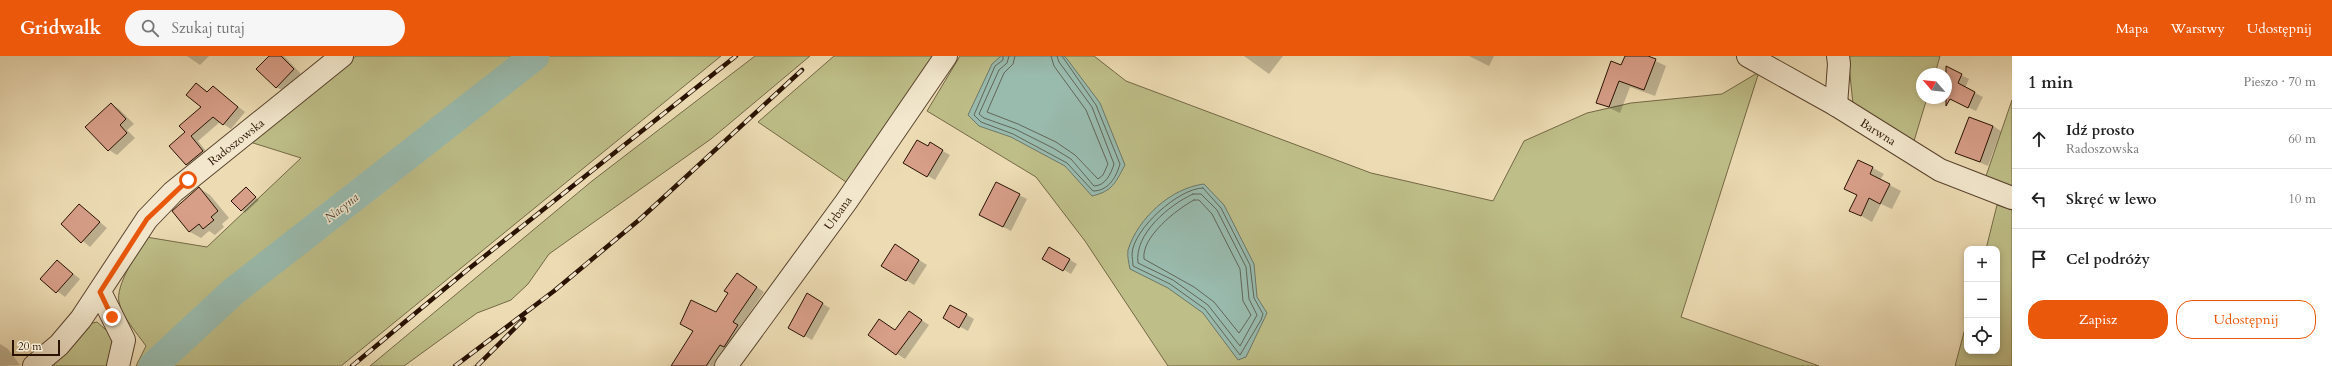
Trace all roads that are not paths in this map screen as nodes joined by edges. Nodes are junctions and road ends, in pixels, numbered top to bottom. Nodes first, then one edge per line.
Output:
1 (342, 56) edge
2 (946, 56) edge
3 (1748, 56) edge
4 (1838, 56) edge
5 (1836, 106) junction
6 (2012, 198) edge
7 (100, 292) junction
8 (34, 366) edge
9 (118, 366) edge
10 (726, 366) edge

1 - 7 street, Radoszowska
2 - 10 street, Urbana
3 - 5 street, Barwna
4 - 5 street
5 - 6 street, Barwna
7 - 8 street, Radoszowska
7 - 9 street

